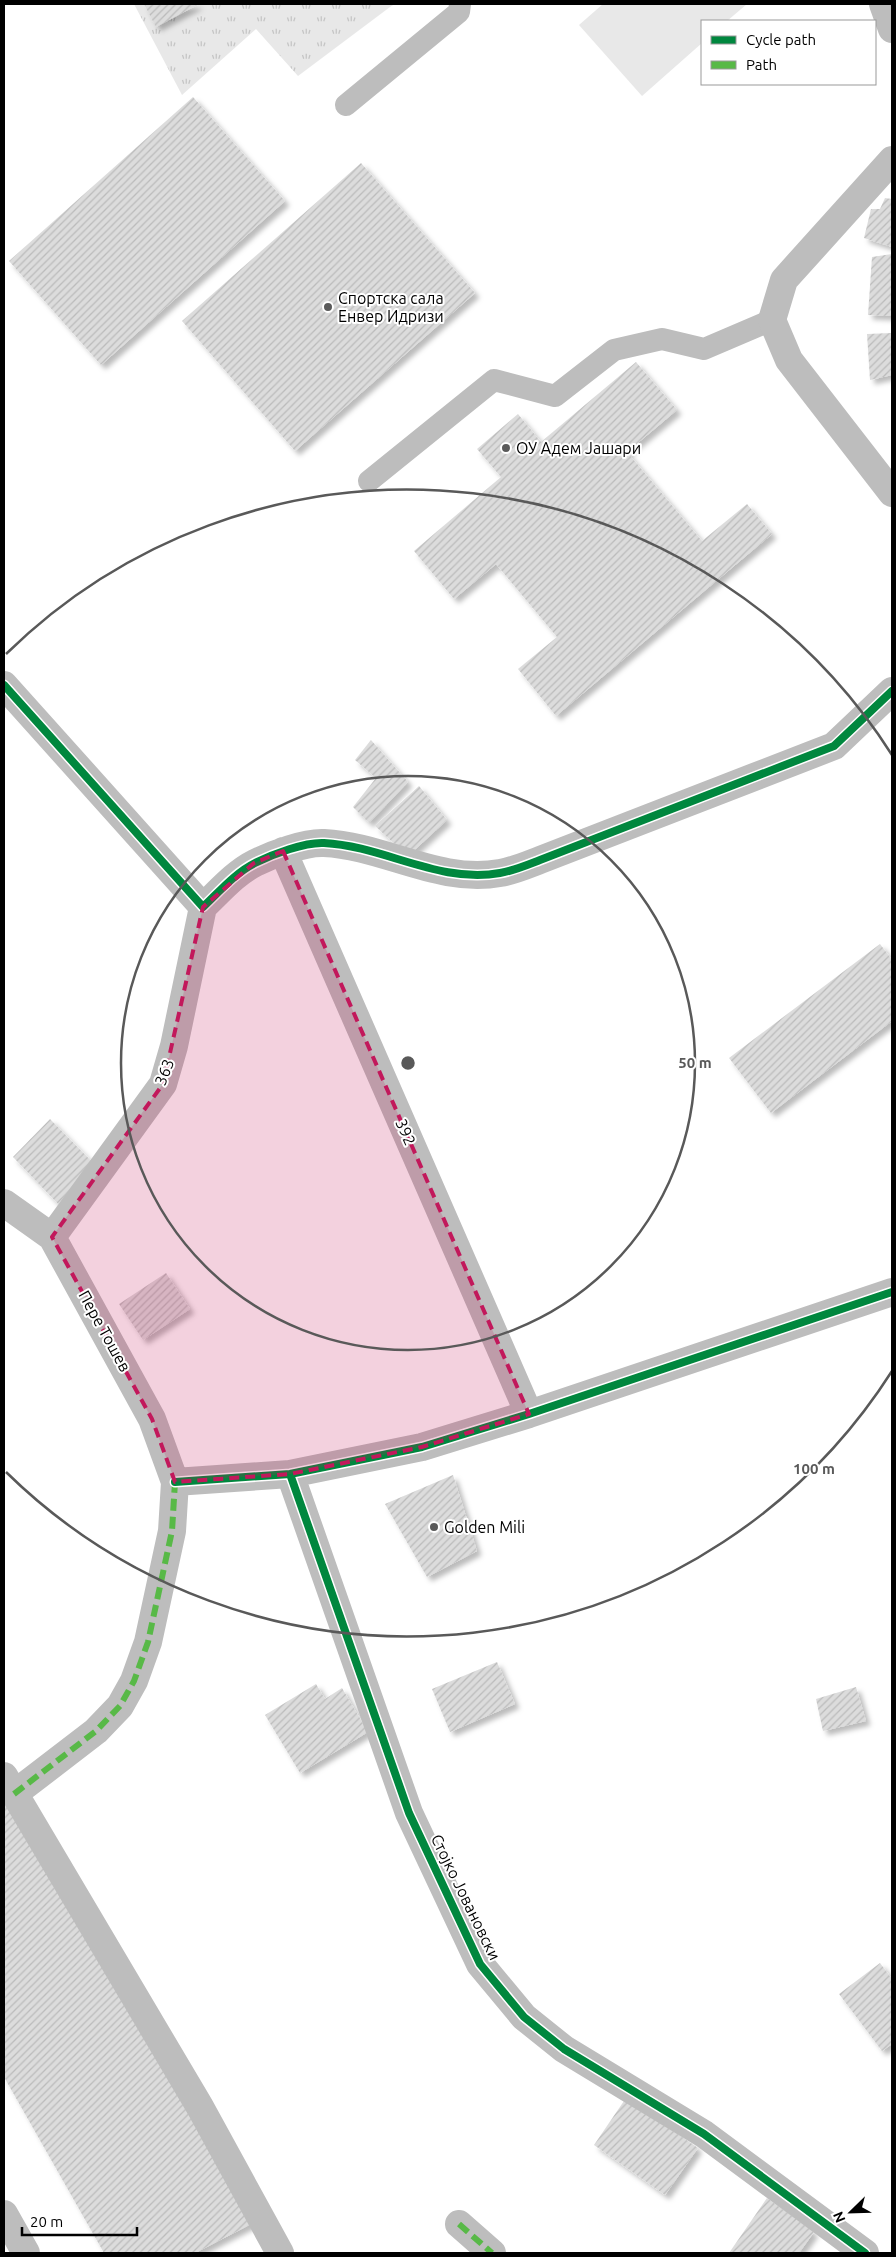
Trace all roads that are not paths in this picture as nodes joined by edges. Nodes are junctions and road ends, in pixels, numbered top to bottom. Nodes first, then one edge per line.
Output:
1 (460, 4) edge
2 (883, 4) edge
3 (892, 30) edge
4 (346, 105) dead end
5 (892, 160) edge
6 (772, 320) junction
7 (369, 481) dead end
8 (892, 493) edge
9 (4, 686) edge
10 (892, 691) edge
11 (283, 851) junction
12 (204, 907) junction
13 (4, 1203) edge
14 (52, 1237) junction
15 (892, 1292) edge
16 (529, 1414) junction
17 (290, 1474) junction
18 (175, 1482) junction
19 (9, 1785) edge
20 (4, 2214) edge
21 (459, 2224) dead end
22 (26, 2253) edge
23 (280, 2253) edge
24 (492, 2253) edge
25 (865, 2253) edge

1 - 4 lane
2 - 3 street
5 - 6 street
6 - 7 lane
6 - 8 street
9 - 12 street
10 - 11 street
11 - 12 street
11 - 16 street, 392
12 - 14 street, 363
13 - 14 street, Пере Тошев
14 - 18 street, Пере Тошев
15 - 16 street
16 - 17 street
17 - 18 street
17 - 25 street, Стојко Јовановски
18 - 19 street
19 - 23 street
20 - 22 street
21 - 24 street

